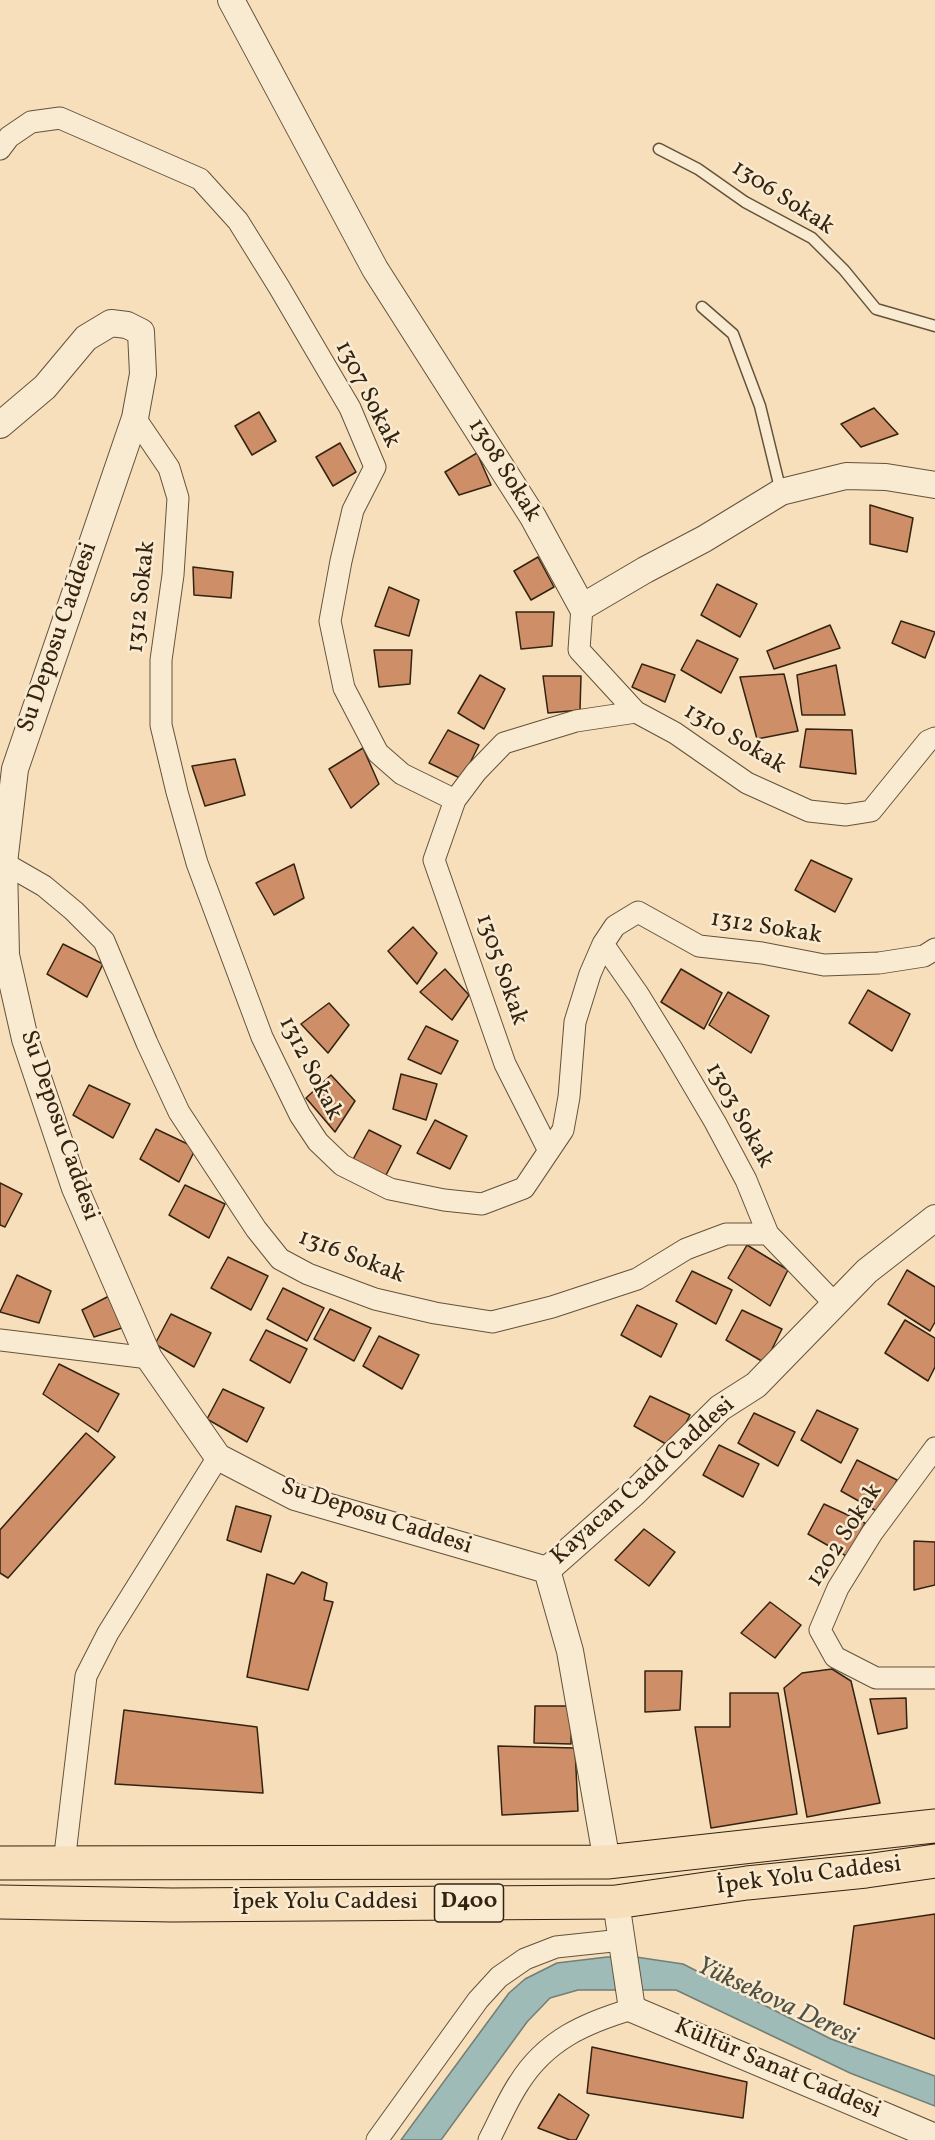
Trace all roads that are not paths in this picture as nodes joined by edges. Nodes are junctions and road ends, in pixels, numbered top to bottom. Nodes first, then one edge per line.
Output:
1 (231, 0) edge
2 (0, 149) edge
3 (659, 149) dead end
4 (702, 307) dead end
5 (935, 326) edge
6 (135, 417) junction
7 (0, 425) edge
8 (935, 485) edge
9 (781, 492) junction
10 (582, 607) junction
11 (636, 712) junction
12 (935, 738) edge
13 (455, 800) junction
14 (4, 863) junction
15 (603, 944) junction
16 (935, 949) edge
17 (3, 957) edge
18 (549, 1151) junction
19 (935, 1218) edge
20 (768, 1234) junction
21 (835, 1304) junction
22 (0, 1340) edge
23 (149, 1358) junction
24 (935, 1448) edge
25 (218, 1457) junction
26 (547, 1570) junction
27 (935, 1678) edge
28 (935, 1826) edge
29 (935, 1861) edge
30 (607, 1862) junction
31 (0, 1863) edge
32 (64, 1863) junction
33 (0, 1902) edge
34 (616, 1902) junction
35 (623, 1946) junction
36 (630, 2002) junction
37 (935, 2137) edge
38 (377, 2140) edge
39 (489, 2140) edge

1 - 10 street, 1308 Sokak
2 - 13 street, 1307 Sokak
3 - 5 lane, 1306 Sokak
4 - 9 lane
6 - 7 street, Su Deposu Caddesi
6 - 14 street, Su Deposu Caddesi
6 - 18 street, 1312 Sokak
8 - 9 street
9 - 10 street
10 - 11 street, 1310 Sokak
11 - 12 street, 1310 Sokak
11 - 13 street
13 - 18 street, 1305 Sokak
14 - 17 street, Su Deposu Caddesi
14 - 20 street, 1316 Sokak
15 - 16 street, 1312 Sokak
15 - 18 street, 1312 Sokak
15 - 20 street, 1303 Sokak
17 - 23 street, Su Deposu Caddesi
19 - 21 street, Kayacan Cadd Caddesi
20 - 21 street, 1303 Sokak
21 - 26 street, Kayacan Cadd Caddesi
22 - 23 street
23 - 25 street, Su Deposu Caddesi
24 - 27 street, 1202 Sokak
25 - 26 street, Su Deposu Caddesi
25 - 32 street
26 - 30 street, Kayacan Cadd Caddesi
28 - 30 highway, İpek Yolu Caddesi / D400
29 - 34 highway, İpek Yolu Caddesi / D400
30 - 32 highway, İpek Yolu Caddesi / D400
31 - 32 highway, İpek Yolu Caddesi / D400
33 - 34 highway, İpek Yolu Caddesi / D400
34 - 35 street
35 - 36 street
35 - 38 street
36 - 37 street, Kültür Sanat Caddesi
36 - 39 street

